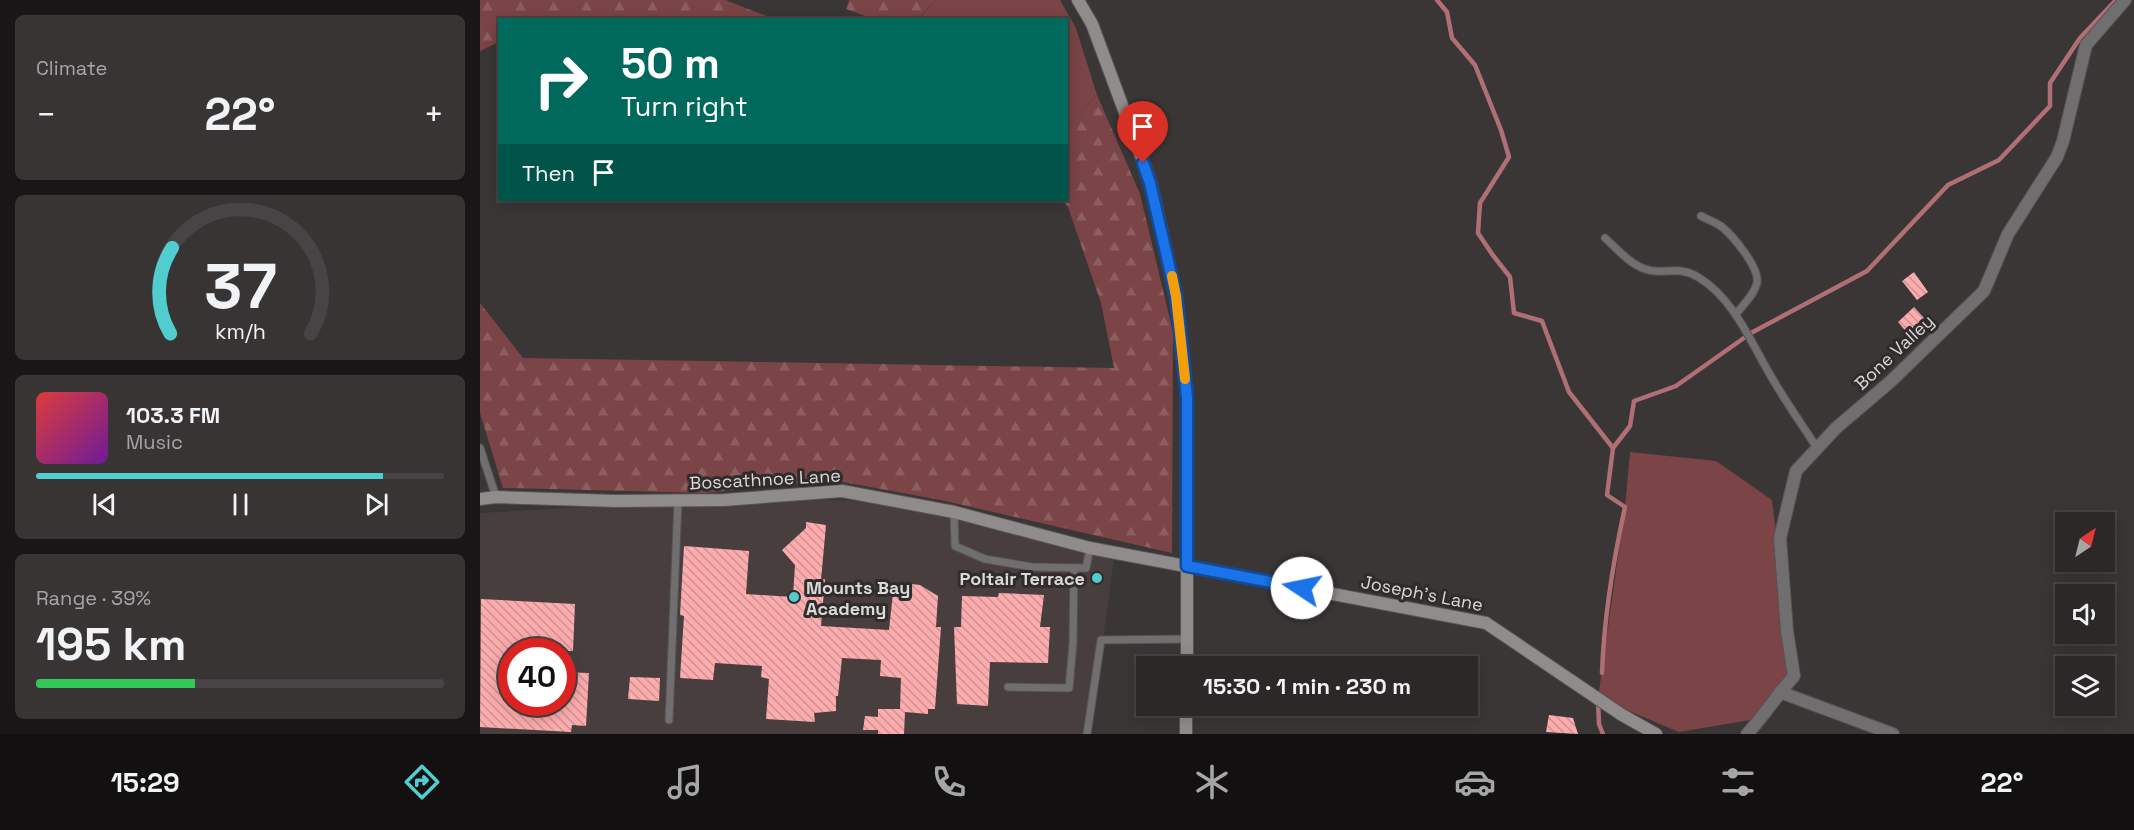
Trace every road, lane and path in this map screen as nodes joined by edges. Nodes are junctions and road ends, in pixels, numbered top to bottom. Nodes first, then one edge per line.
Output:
1 (1078, 0) edge
2 (2125, 0) edge
3 (1701, 216) dead end
4 (1605, 238) dead end
5 (1736, 314) junction
6 (480, 448) edge
7 (1817, 448) junction
8 (496, 497) junction
9 (480, 499) edge
10 (678, 501) junction
11 (954, 512) junction
12 (1090, 548) junction
13 (1187, 566) junction
14 (1074, 568) junction
15 (1187, 639) junction
16 (1187, 656) edge
17 (1008, 687) dead end
18 (1780, 692) junction
19 (1186, 716) edge
20 (669, 720) dead end
21 (1087, 734) edge
22 (1186, 734) edge
23 (1656, 734) edge
24 (1747, 734) edge
25 (1893, 734) edge

1 - 13 street
2 - 7 street, Bone Valley
3 - 5 lane
4 - 5 lane
5 - 7 lane
6 - 8 lane
7 - 18 street, Bone Valley
8 - 9 street, Boscathnoe Lane
8 - 10 street, Boscathnoe Lane
10 - 11 street, Boscathnoe Lane
10 - 20 lane
11 - 12 street, Boscathnoe Lane
11 - 14 lane
12 - 13 street, Boscathnoe Lane
12 - 14 lane
13 - 15 street
13 - 23 street, Joseph's Lane
14 - 17 lane
15 - 16 street
15 - 21 lane
18 - 24 street, Bone Valley
18 - 25 street
19 - 22 street

